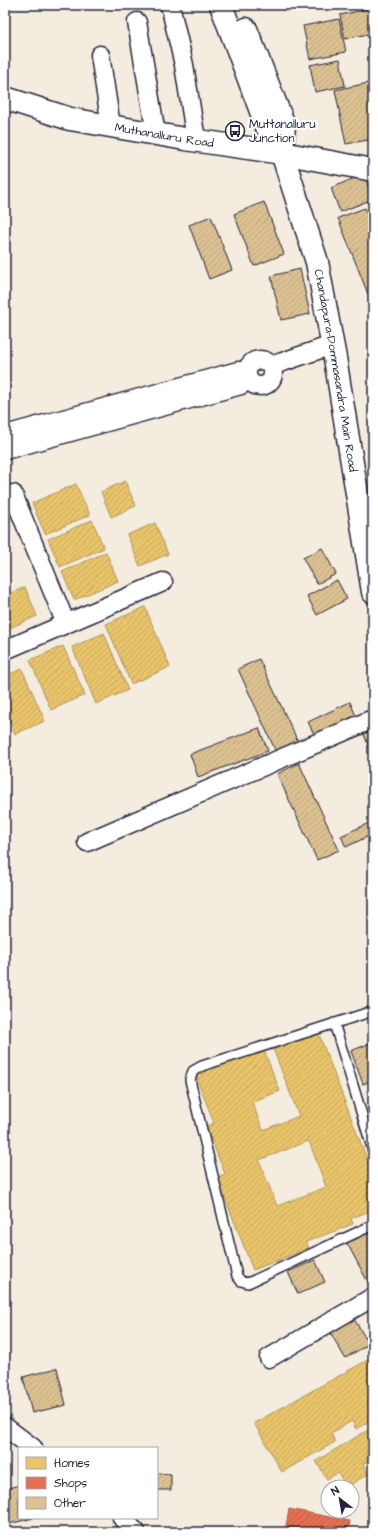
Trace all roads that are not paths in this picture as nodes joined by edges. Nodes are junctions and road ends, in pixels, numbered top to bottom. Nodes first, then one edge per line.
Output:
1 (170, 5) edge
2 (221, 5) edge
3 (236, 5) edge
4 (137, 22) dead end
5 (100, 56) dead end
6 (5, 98) edge
7 (111, 126) junction
8 (156, 134) junction
9 (196, 140) junction
10 (282, 153) junction
11 (373, 170) edge
12 (333, 351) junction
13 (247, 376) junction
14 (5, 436) edge
15 (5, 450) edge
16 (13, 494) dead end
17 (163, 582) dead end
18 (373, 592) edge
19 (66, 624) junction
20 (5, 650) edge
21 (373, 719) edge
22 (87, 842) dead end
23 (373, 1011) edge
24 (334, 1023) junction
25 (373, 1151) edge
26 (373, 1225) edge
27 (373, 1297) edge
28 (269, 1358) dead end
29 (5, 1427) edge
30 (32, 1447) edge
31 (123, 1519) edge
32 (136, 1532) edge

1 - 9 street
2 - 10 main road, Chandapura-Dommasandra Main Road
3 - 10 main road, Chandapura-Dommasandra Main Road
4 - 8 street
5 - 7 street
6 - 7 main road, Muthanalluru Road
7 - 8 main road, Muthanalluru Road
8 - 9 main road, Muthanalluru Road
9 - 10 main road, Muthanalluru Road
10 - 11 main road, Muthanalluru Road
10 - 12 main road, Chandapura-Dommasandra Main Road
12 - 13 street
12 - 18 main road, Chandapura-Dommasandra Main Road
13 - 14 street
13 - 15 street
16 - 19 street
17 - 19 street
19 - 20 street
21 - 22 street
23 - 24 lane
24 - 25 lane
24 - 26 lane
27 - 28 street
29 - 30 street
31 - 32 street

